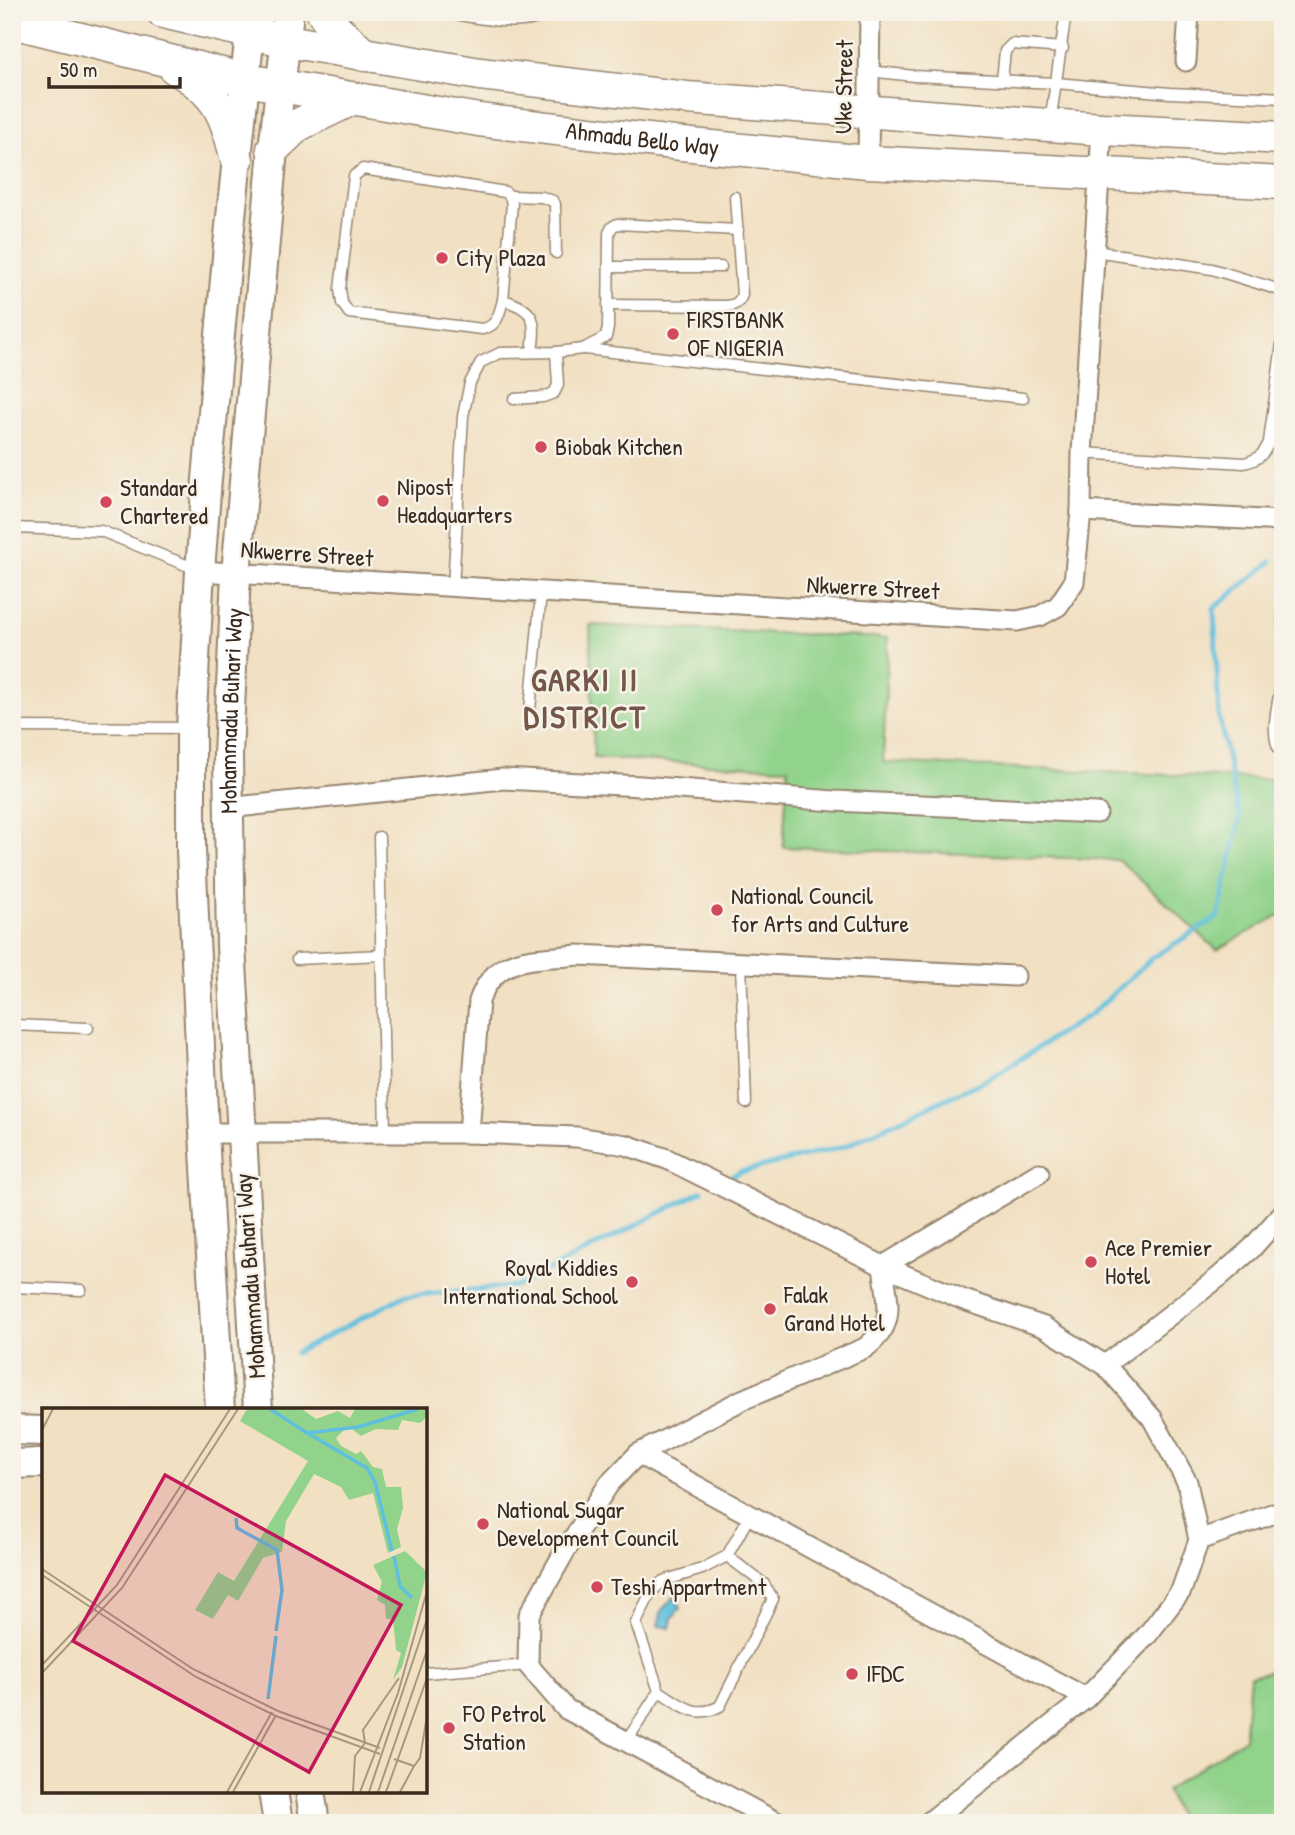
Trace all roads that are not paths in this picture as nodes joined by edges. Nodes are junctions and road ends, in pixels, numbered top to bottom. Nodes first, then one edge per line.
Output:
1 (163, 12) edge
2 (323, 12) edge
3 (442, 12) edge
4 (548, 12) edge
5 (870, 12) edge
6 (1066, 12) edge
7 (1189, 12) edge
8 (12, 22) edge
9 (252, 23) edge
10 (288, 27) edge
11 (1063, 48) junction
12 (364, 55) junction
13 (152, 56) junction
14 (1186, 61) dead end
15 (869, 71) junction
16 (246, 80) junction
17 (1002, 80) junction
18 (1056, 83) junction
19 (282, 87) junction
20 (1283, 98) edge
21 (352, 99) junction
22 (868, 112) junction
23 (1050, 125) junction
24 (1102, 129) junction
25 (1283, 138) edge
26 (273, 149) junction
27 (237, 160) junction
28 (868, 162) junction
29 (1100, 174) junction
30 (1283, 183) edge
31 (510, 196) junction
32 (735, 197) dead end
33 (738, 230) junction
34 (1095, 251) junction
35 (556, 253) dead end
36 (609, 267) junction
37 (721, 267) dead end
38 (1283, 291) edge
39 (502, 300) junction
40 (608, 305) junction
41 (1283, 336) edge
42 (583, 349) junction
43 (532, 351) junction
44 (556, 352) junction
45 (1023, 398) dead end
46 (514, 399) dead end
47 (1082, 453) junction
48 (1081, 511) junction
49 (1283, 521) edge
50 (12, 528) edge
51 (200, 571) junction
52 (236, 574) junction
53 (453, 587) junction
54 (541, 593) junction
55 (1283, 617) edge
56 (1283, 627) edge
57 (1283, 678) edge
58 (529, 721) dead end
59 (12, 727) edge
60 (191, 728) junction
61 (1283, 753) edge
62 (227, 808) junction
63 (1097, 813) dead end
64 (379, 837) dead end
65 (382, 955) junction
66 (296, 959) dead end
67 (741, 963) junction
68 (1016, 976) dead end
69 (12, 1025) edge
70 (88, 1028) dead end
71 (746, 1103) dead end
72 (204, 1133) junction
73 (241, 1133) junction
74 (385, 1133) junction
75 (469, 1133) junction
76 (1039, 1173) dead end
77 (1283, 1213) edge
78 (883, 1266) junction
79 (12, 1287) edge
80 (81, 1290) dead end
81 (1105, 1365) junction
82 (220, 1408) edge
83 (258, 1408) edge
84 (12, 1430) edge
85 (42, 1431) edge
86 (638, 1454) junction
87 (42, 1463) edge
88 (12, 1464) edge
89 (1283, 1510) edge
90 (750, 1515) junction
91 (1199, 1540) junction
92 (727, 1556) junction
93 (528, 1665) junction
94 (427, 1673) edge
95 (659, 1691) junction
96 (1086, 1698) junction
97 (626, 1742) junction
98 (273, 1793) edge
99 (310, 1793) edge
100 (278, 1823) edge
101 (315, 1823) edge
102 (778, 1823) edge
103 (928, 1823) edge

1 - 9 main road, Ahmadu Bello Way
2 - 12 main road
3 - 4 lane
5 - 15 street, Uke Street
6 - 11 lane
7 - 14 street
8 - 13 main road, Ahmadu Bello Way
9 - 10 main road, Ahmadu Bello Way
9 - 16 main road, Mohammadu Buhari Way
10 - 12 main road, Ahmadu Bello Way
10 - 19 main road, Mohammadu Buhari Way
11 - 17 lane
11 - 18 lane
12 - 22 main road, Ahmadu Bello Way
13 - 16 main road, Ahmadu Bello Way
13 - 27 main road
15 - 17 lane
15 - 22 street, Uke Street
16 - 19 main road, Ahmadu Bello Way
16 - 27 main road, Mohammadu Buhari Way
17 - 18 lane
18 - 20 lane
18 - 23 lane
19 - 21 main road, Ahmadu Bello Way
19 - 26 main road, Mohammadu Buhari Way
21 - 26 main road
21 - 28 main road, Ahmadu Bello Way
22 - 23 main road, Ahmadu Bello Way
22 - 28 street, Uke Street
23 - 24 main road, Ahmadu Bello Way
24 - 25 main road, Ahmadu Bello Way
24 - 29 street, Nkwerre Street
26 - 52 main road, Mohammadu Buhari Way
27 - 51 main road, Mohammadu Buhari Way
28 - 29 main road, Ahmadu Bello Way
29 - 30 main road, Ahmadu Bello Way
29 - 34 street, Nkwerre Street
31 - 35 lane
31 - 39 lane
31 - 39 lane
32 - 33 lane
33 - 36 lane
33 - 40 lane
34 - 38 lane
34 - 47 street, Nkwerre Street
36 - 37 lane
36 - 40 lane
39 - 43 lane
40 - 42 lane
41 - 47 lane
42 - 44 lane
42 - 45 lane
43 - 44 lane
43 - 53 lane
44 - 46 lane
47 - 48 street, Nkwerre Street
48 - 49 street
48 - 54 street, Nkwerre Street
50 - 51 lane
51 - 52 street, Nkwerre Street
51 - 60 main road, Mohammadu Buhari Way
52 - 53 street, Nkwerre Street
52 - 62 main road, Mohammadu Buhari Way
53 - 54 street, Nkwerre Street
54 - 58 lane
55 - 56 lane
57 - 61 lane
59 - 60 lane
60 - 72 main road, Mohammadu Buhari Way
62 - 63 street
62 - 73 main road, Mohammadu Buhari Way
64 - 65 lane
65 - 66 lane
65 - 74 lane
67 - 68 street
67 - 71 lane
67 - 75 street
69 - 70 lane
72 - 73 street
72 - 82 main road, Mohammadu Buhari Way
73 - 74 street
73 - 83 main road, Mohammadu Buhari Way
74 - 75 street
75 - 78 street
76 - 78 street
77 - 81 street
78 - 81 street
78 - 86 street
79 - 80 lane
81 - 91 street
84 - 85 main road
86 - 90 street
86 - 93 street
87 - 88 main road
89 - 91 street
90 - 92 lane
90 - 96 street
91 - 96 street
92 - 95 lane
92 - 95 lane
93 - 94 lane
93 - 97 street
95 - 97 lane
96 - 103 street
97 - 102 street
98 - 100 main road
99 - 101 main road

